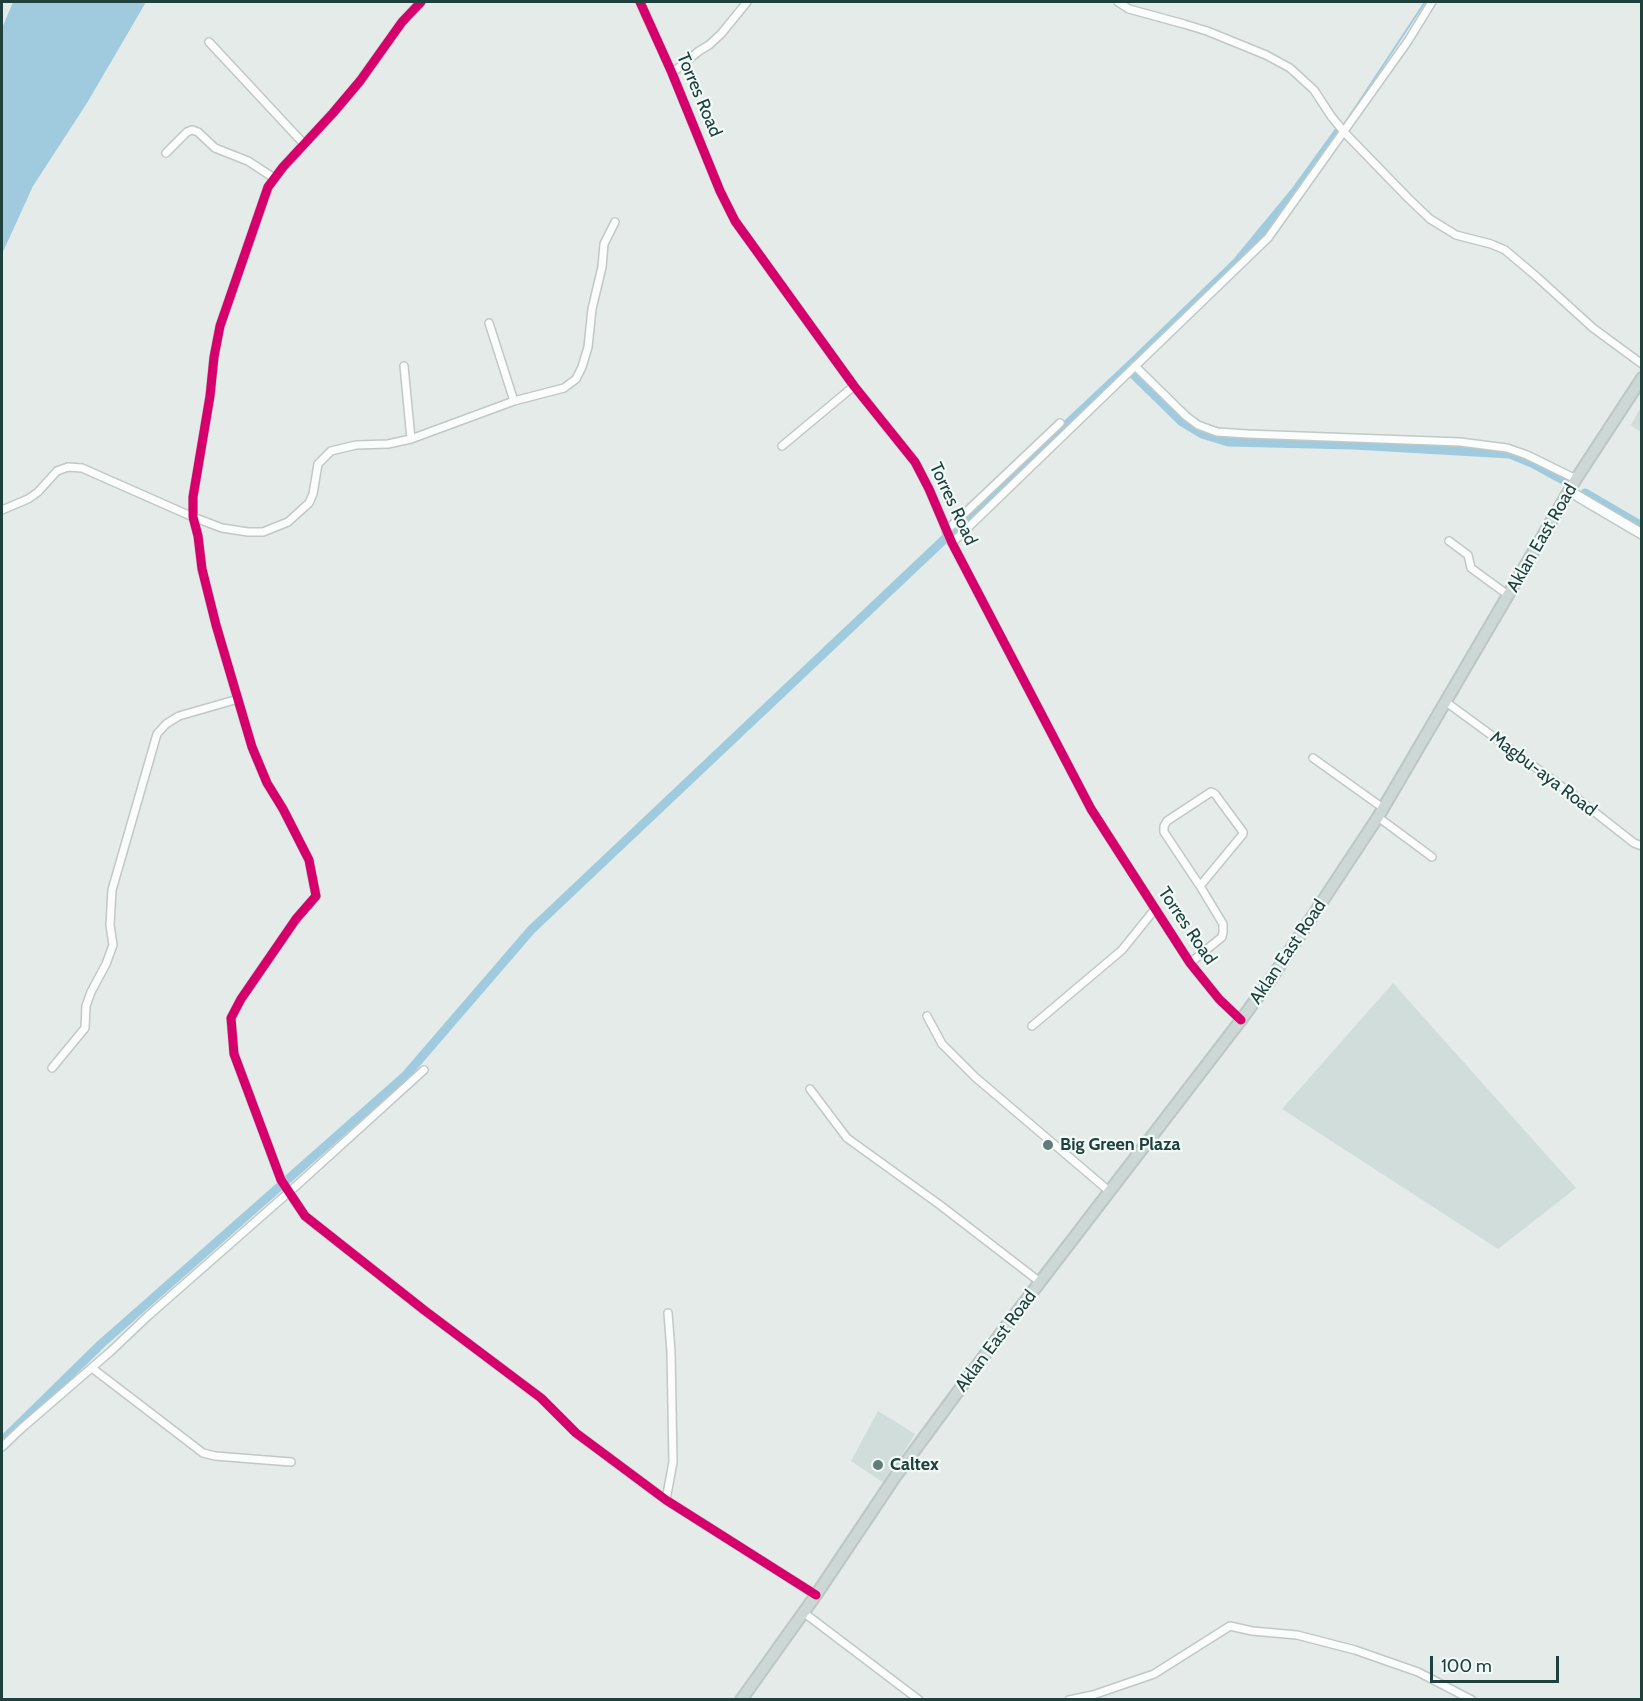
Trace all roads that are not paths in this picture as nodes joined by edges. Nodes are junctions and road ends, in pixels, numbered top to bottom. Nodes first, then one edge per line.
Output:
1 (421, 2) edge
2 (640, 2) edge
3 (747, 2) edge
4 (1118, 2) edge
5 (1432, 2) edge
6 (209, 42) dead end
7 (672, 73) junction
8 (1344, 132) junction
9 (304, 144) junction
10 (166, 153) dead end
11 (274, 178) junction
12 (615, 222) dead end
13 (489, 323) dead end
14 (1641, 364) edge
15 (404, 366) dead end
16 (1135, 366) junction
17 (1641, 378) edge
18 (854, 386) junction
19 (514, 401) junction
20 (1060, 423) dead end
21 (411, 439) junction
22 (782, 446) dead end
23 (1576, 479) junction
24 (1569, 491) junction
25 (2, 510) edge
26 (193, 517) junction
27 (1641, 534) edge
28 (949, 536) junction
29 (1449, 541) dead end
30 (1508, 595) junction
31 (238, 699) junction
32 (1446, 702) junction
33 (1313, 758) dead end
34 (1381, 813) junction
35 (1641, 846) edge
36 (1432, 857) dead end
37 (1200, 886) junction
38 (1155, 909) junction
39 (1190, 963) junction
40 (927, 1016) dead end
41 (1241, 1020) junction
42 (1032, 1026) dead end
43 (52, 1068) dead end
44 (424, 1070) dead end
45 (810, 1089) dead end
46 (288, 1191) junction
47 (1108, 1191) junction
48 (1041, 1282) junction
49 (668, 1313) dead end
50 (92, 1368) junction
51 (2, 1447) edge
52 (291, 1462) dead end
53 (666, 1500) junction
54 (816, 1595) junction
55 (803, 1612) junction
56 (741, 1700) edge
57 (919, 1700) edge
58 (1069, 1700) edge
59 (1472, 1700) edge

1 - 9 street
2 - 7 street, Torres Road
3 - 7 street
4 - 8 street
5 - 8 street
6 - 9 street
7 - 18 street, Torres Road
8 - 14 street
8 - 16 street
9 - 11 street
10 - 11 street
11 - 26 street
12 - 19 street
13 - 19 street
15 - 21 street
16 - 23 street
16 - 28 street
17 - 23 main road, Aklan East Road
18 - 22 street
18 - 28 street, Torres Road
19 - 21 street
20 - 28 street
21 - 26 street
23 - 24 main road, Aklan East Road
24 - 27 street
24 - 30 main road, Aklan East Road
25 - 26 street
26 - 31 street
28 - 38 street, Torres Road
29 - 30 street
30 - 32 main road, Aklan East Road
31 - 43 street
31 - 46 street
32 - 34 main road, Aklan East Road
32 - 35 street, Magbu-aya Road
33 - 34 street
34 - 36 street
34 - 41 main road, Aklan East Road
37 - 37 street
37 - 39 street
38 - 39 street, Torres Road
38 - 42 street
39 - 41 street, Torres Road
40 - 47 street
41 - 47 main road, Aklan East Road
44 - 46 street
45 - 48 street
46 - 50 street
46 - 53 street
47 - 48 main road, Aklan East Road
48 - 54 main road, Aklan East Road
49 - 53 street
50 - 51 street
50 - 52 street
53 - 54 street
54 - 55 main road, Aklan East Road
55 - 56 main road, Aklan East Road
55 - 57 street
58 - 59 street

